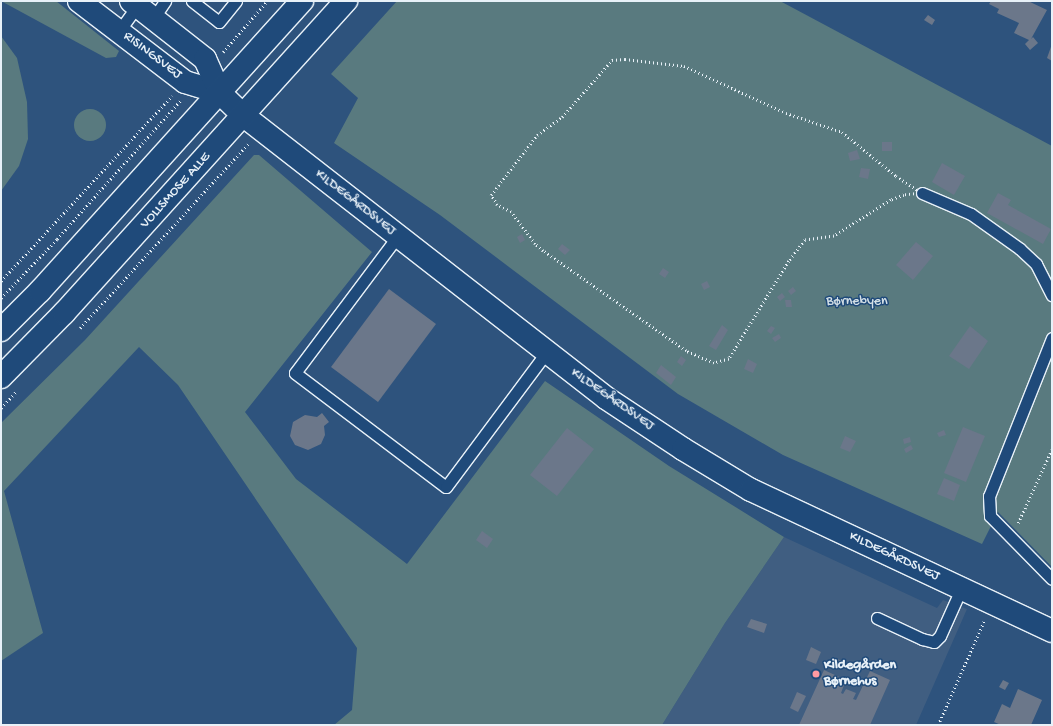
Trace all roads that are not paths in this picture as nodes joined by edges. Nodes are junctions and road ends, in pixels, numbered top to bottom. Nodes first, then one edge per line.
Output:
1 (79, 1) edge
2 (165, 1) edge
3 (192, 1) edge
4 (236, 1) edge
5 (302, 1) edge
6 (346, 1) edge
7 (141, 7) edge
8 (119, 31) junction
9 (220, 93) junction
10 (244, 116) junction
11 (922, 193) road end
12 (397, 236) junction
13 (1052, 295) edge
14 (1, 330) edge
15 (1052, 338) edge
16 (546, 354) junction
17 (1, 377) edge
18 (1052, 579) edge
19 (961, 589) junction
20 (877, 618) dead end
21 (1052, 631) edge

1 - 8 street, RISINGSVEJ
2 - 7 lane
3 - 4 lane
5 - 9 street
6 - 10 street, VOLLSMOSE ALLE
7 - 8 lane
7 - 9 street
8 - 9 street, RISINGSVEJ
9 - 10 street, KILDEGÅRDSVEJ
9 - 14 street
10 - 12 street, KILDEGÅRDSVEJ
10 - 17 street, VOLLSMOSE ALLE
11 - 13 lane
12 - 16 street, KILDEGÅRDSVEJ
12 - 16 lane
15 - 18 lane
16 - 19 street, KILDEGÅRDSVEJ
19 - 20 lane
19 - 21 street, KILDEGÅRDSVEJ

